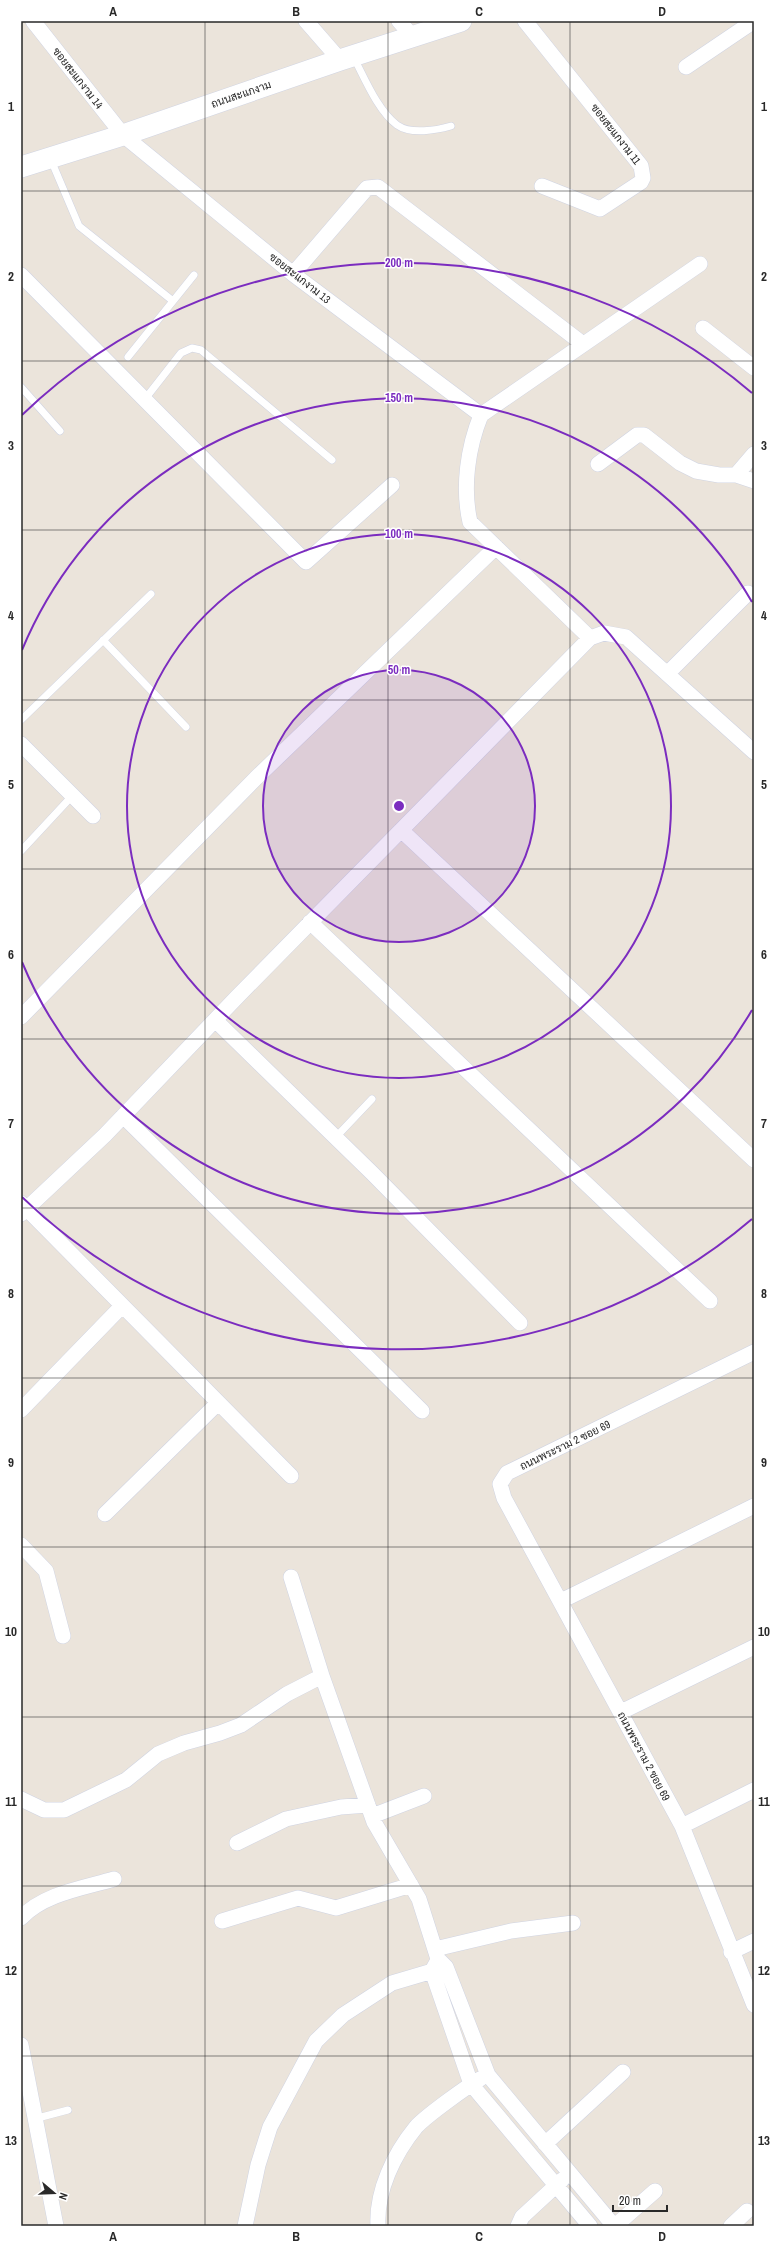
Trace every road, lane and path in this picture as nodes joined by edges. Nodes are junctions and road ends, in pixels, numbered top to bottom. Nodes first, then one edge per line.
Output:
1 (33, 21) edge
2 (306, 21) edge
3 (399, 21) edge
4 (461, 21) edge
5 (525, 21) edge
6 (754, 21) edge
7 (413, 37) junction
8 (346, 58) junction
9 (686, 67) dead end
10 (451, 126) dead end
11 (123, 135) junction
12 (49, 158) junction
13 (21, 167) edge
14 (542, 186) dead end
15 (700, 264) dead end
16 (293, 274) junction
17 (21, 275) edge
18 (194, 275) dead end
19 (173, 301) junction
20 (703, 328) dead end
21 (583, 344) junction
22 (128, 356) dead end
23 (754, 368) edge
24 (21, 387) edge
25 (145, 399) junction
26 (481, 414) junction
27 (60, 431) dead end
28 (754, 454) edge
29 (332, 460) dead end
30 (598, 464) dead end
31 (736, 475) junction
32 (754, 481) edge
33 (392, 485) dead end
34 (496, 547) junction
35 (748, 593) dead end
36 (151, 594) dead end
37 (590, 638) junction
38 (103, 640) junction
39 (667, 674) junction
40 (21, 720) edge
41 (186, 727) dead end
42 (21, 744) edge
43 (754, 752) edge
44 (73, 795) junction
45 (93, 816) dead end
46 (400, 830) junction
47 (21, 851) edge
48 (310, 922) junction
49 (21, 1017) edge
50 (215, 1020) junction
51 (372, 1099) dead end
52 (122, 1116) junction
53 (336, 1137) junction
54 (754, 1160) edge
55 (23, 1209) edge
56 (710, 1301) dead end
57 (122, 1306) junction
58 (520, 1323) dead end
59 (754, 1352) edge
60 (218, 1403) junction
61 (21, 1410) edge
62 (422, 1411) dead end
63 (291, 1476) dead end
64 (754, 1506) edge
65 (105, 1514) dead end
66 (21, 1545) edge
67 (291, 1577) dead end
68 (561, 1601) junction
69 (63, 1636) dead end
70 (754, 1647) edge
71 (322, 1676) junction
72 (621, 1712) junction
73 (754, 1790) edge
74 (424, 1796) dead end
75 (21, 1799) edge
76 (370, 1811) junction
77 (682, 1826) junction
78 (237, 1843) dead end
79 (114, 1879) dead end
80 (411, 1885) junction
81 (21, 1918) edge
82 (222, 1921) dead end
83 (573, 1923) dead end
84 (754, 1941) edge
85 (731, 1952) junction
86 (438, 1962) junction
87 (754, 2005) edge
88 (21, 2045) edge
89 (623, 2072) dead end
90 (488, 2075) junction
91 (471, 2084) junction
92 (68, 2110) dead end
93 (34, 2119) junction
94 (545, 2144) junction
95 (569, 2174) junction
96 (555, 2186) junction
97 (655, 2191) dead end
98 (747, 2211) dead end
99 (56, 2226) edge
100 (245, 2226) edge
101 (378, 2226) edge
102 (518, 2226) edge
103 (590, 2226) edge
104 (614, 2226) edge
105 (731, 2226) edge

1 - 11 street, ซอยสะแกงาม 14
2 - 8 street
3 - 7 street
4 - 7 street, ถนนสะแกงาม
5 - 14 street, ซอยสะแกงาม 11
6 - 9 street
7 - 8 street, ถนนสะแกงาม
8 - 10 lane
8 - 11 street, ถนนสะแกงาม
11 - 12 street, ถนนสะแกงาม
11 - 16 street, ซอยสะแกงาม 13
12 - 13 street, ถนนสะแกงาม
12 - 19 lane
15 - 21 street
16 - 21 street
16 - 26 street, ซอยสะแกงาม 13
17 - 25 street
18 - 19 lane
19 - 22 lane
20 - 23 street
21 - 26 street
24 - 27 lane
25 - 29 lane
25 - 33 street
26 - 34 street
28 - 31 street
30 - 31 street
31 - 32 street
34 - 37 street
34 - 49 street
35 - 39 street
36 - 38 lane
37 - 39 street
37 - 46 street
38 - 40 lane
38 - 41 lane
39 - 43 street
42 - 44 street
44 - 45 street
44 - 47 lane
46 - 48 street
46 - 54 street
48 - 50 street
48 - 56 street
50 - 52 street
50 - 53 street
51 - 53 lane
52 - 55 street
52 - 62 street
53 - 58 street
55 - 57 street
57 - 60 street
57 - 61 street
59 - 68 street, ถนนพระราม 2 ซอย 69
60 - 63 street
60 - 65 street
64 - 68 street
66 - 69 street
67 - 71 street
68 - 72 street, ถนนพระราม 2 ซอย 69
70 - 72 street
71 - 75 street
71 - 76 street
72 - 77 street, ถนนพระราม 2 ซอย 69
73 - 77 street
74 - 76 street
76 - 78 street
76 - 80 street
77 - 85 street, ถนนพระราม 2 ซอย 69
79 - 81 street
80 - 82 street
80 - 86 street
83 - 86 street
84 - 85 street
85 - 87 street, ถนนพระราม 2 ซอย 69
86 - 90 street
86 - 91 street
86 - 100 street
88 - 93 street
89 - 94 street
90 - 91 street
90 - 94 street
91 - 96 street
91 - 101 street
92 - 93 lane
93 - 99 street
94 - 95 street
95 - 96 street
95 - 104 street
96 - 102 street
96 - 103 street
97 - 104 street
98 - 105 street

